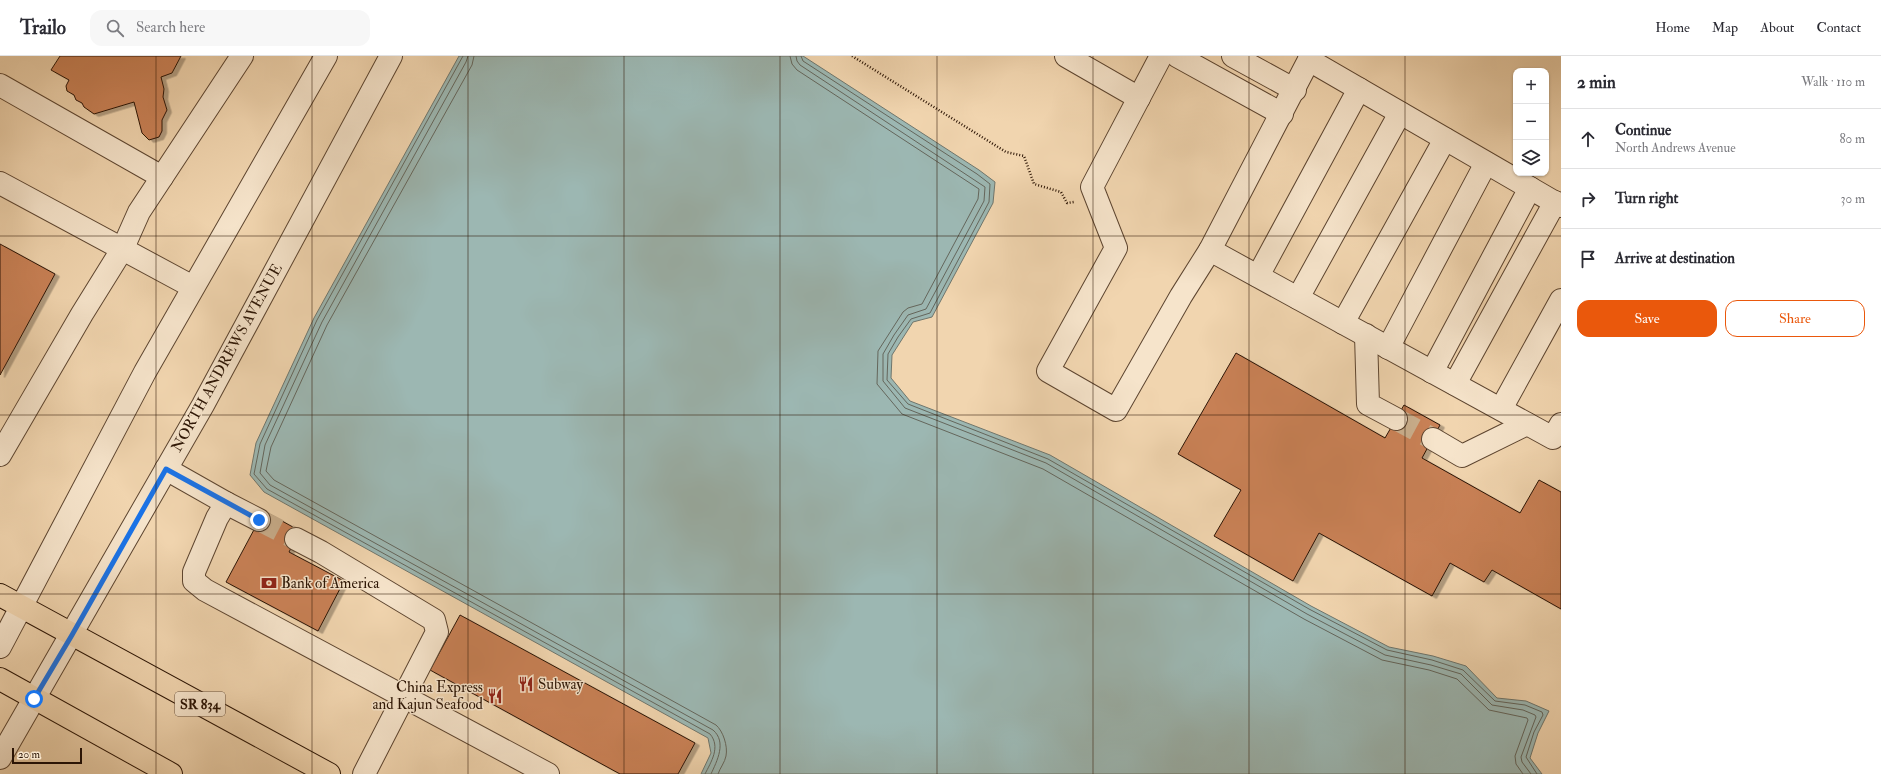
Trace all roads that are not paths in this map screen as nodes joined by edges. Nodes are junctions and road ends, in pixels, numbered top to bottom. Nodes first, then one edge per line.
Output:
1 (242, 56) edge
2 (326, 56) edge
3 (391, 56) edge
4 (1066, 56) edge
5 (1161, 56) edge
6 (1177, 56) edge
7 (1233, 56) edge
8 (1310, 58) edge
9 (0, 85) edge
10 (1359, 89) junction
11 (1295, 90) junction
12 (1139, 98) junction
13 (1400, 113) junction
14 (1282, 114) junction
15 (1445, 139) junction
16 (1486, 163) junction
17 (162, 177) junction
18 (0, 183) edge
19 (1530, 188) junction
20 (1558, 204) edge
21 (124, 248) junction
22 (1210, 250) junction
23 (1258, 276) junction
24 (193, 287) junction
25 (1298, 298) junction
26 (1561, 300) edge
27 (1343, 323) junction
28 (1366, 335) junction
29 (1388, 348) junction
30 (1432, 372) junction
31 (1455, 384) junction
32 (1501, 409) junction
33 (1396, 419) tunnel mouth
34 (1527, 424) junction
35 (1561, 424) edge
36 (1433, 439) tunnel mouth
37 (0, 455) edge
38 (166, 469) junction
39 (233, 507) junction
40 (259, 520) tunnel mouth
41 (296, 540) tunnel mouth
42 (0, 595) edge
43 (22, 607) junction
44 (72, 635) junction
45 (0, 647) edge
46 (0, 679) edge
47 (405, 697) junction
48 (34, 699) junction
49 (0, 758) edge
50 (171, 774) edge
51 (329, 774) edge
52 (364, 774) edge
53 (548, 774) edge

1 - 17 street
2 - 24 street
3 - 38 street, NORTH ANDREWS AVENUE
4 - 12 street
5 - 12 street
6 - 14 street
7 - 11 street
8 - 10 street
8 - 11 street
9 - 17 street
10 - 13 street
10 - 23 street
11 - 14 street
12 - 22 street
13 - 15 street
13 - 25 street
14 - 22 street
15 - 16 street
15 - 27 street
16 - 19 street
16 - 29 street
17 - 21 street
18 - 21 street
19 - 20 street
19 - 30 street
20 - 31 street
21 - 24 street
21 - 37 street
22 - 23 street
23 - 25 street
24 - 43 street
25 - 27 street
26 - 32 street
27 - 28 street
28 - 29 street
28 - 33 street
29 - 30 street
30 - 31 street
31 - 32 street
32 - 34 street
34 - 35 street
34 - 36 street
38 - 39 street
38 - 44 street, NORTH ANDREWS AVENUE
39 - 40 street
39 - 47 street
41 - 47 street
42 - 43 main road, SR 834
43 - 44 main road, SR 834
43 - 45 street
44 - 48 street, NORTH ANDREWS AVENUE
44 - 51 main road, SR 834
46 - 48 main road
47 - 52 street
47 - 53 street
48 - 49 street, NORTH ANDREWS AVENUE
48 - 50 main road

